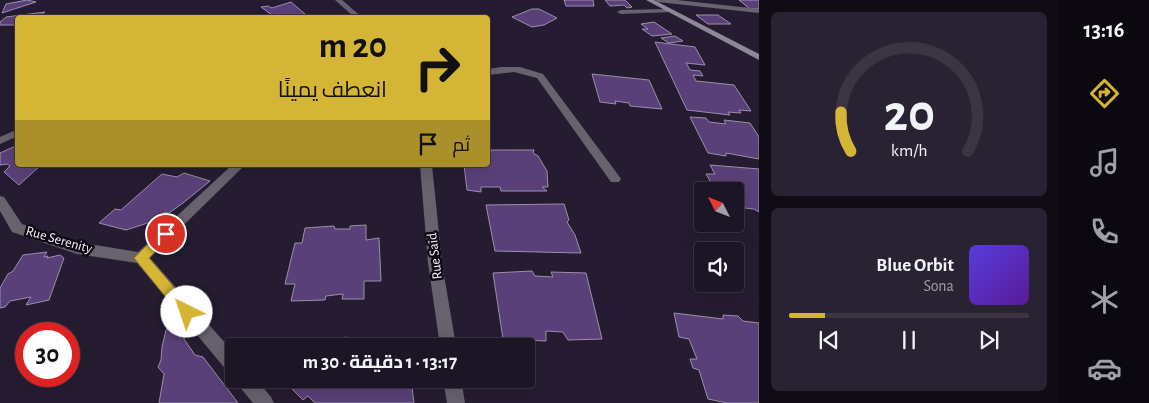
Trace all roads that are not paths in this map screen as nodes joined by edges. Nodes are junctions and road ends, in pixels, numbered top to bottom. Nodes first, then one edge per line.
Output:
1 (338, 0) edge
2 (649, 0) edge
3 (658, 0) edge
4 (669, 11) junction
5 (759, 11) edge
6 (621, 12) dead end
7 (356, 15) edge
8 (759, 57) edge
9 (490, 72) edge
10 (15, 129) edge
11 (15, 134) edge
12 (2, 140) edge
13 (237, 167) edge
14 (426, 167) edge
15 (615, 179) dead end
16 (0, 200) edge
17 (141, 258) junction
18 (447, 338) edge
19 (225, 356) edge
20 (252, 388) edge
21 (454, 388) edge
22 (265, 403) edge
23 (456, 403) edge

1 - 7 street
2 - 4 street
3 - 5 street
4 - 6 street
4 - 8 street
9 - 15 street
10 - 12 street
11 - 12 street
13 - 17 street
14 - 18 street, Rue Saïd
16 - 17 street, Rue Serenity
17 - 19 street
20 - 22 street
21 - 23 street

